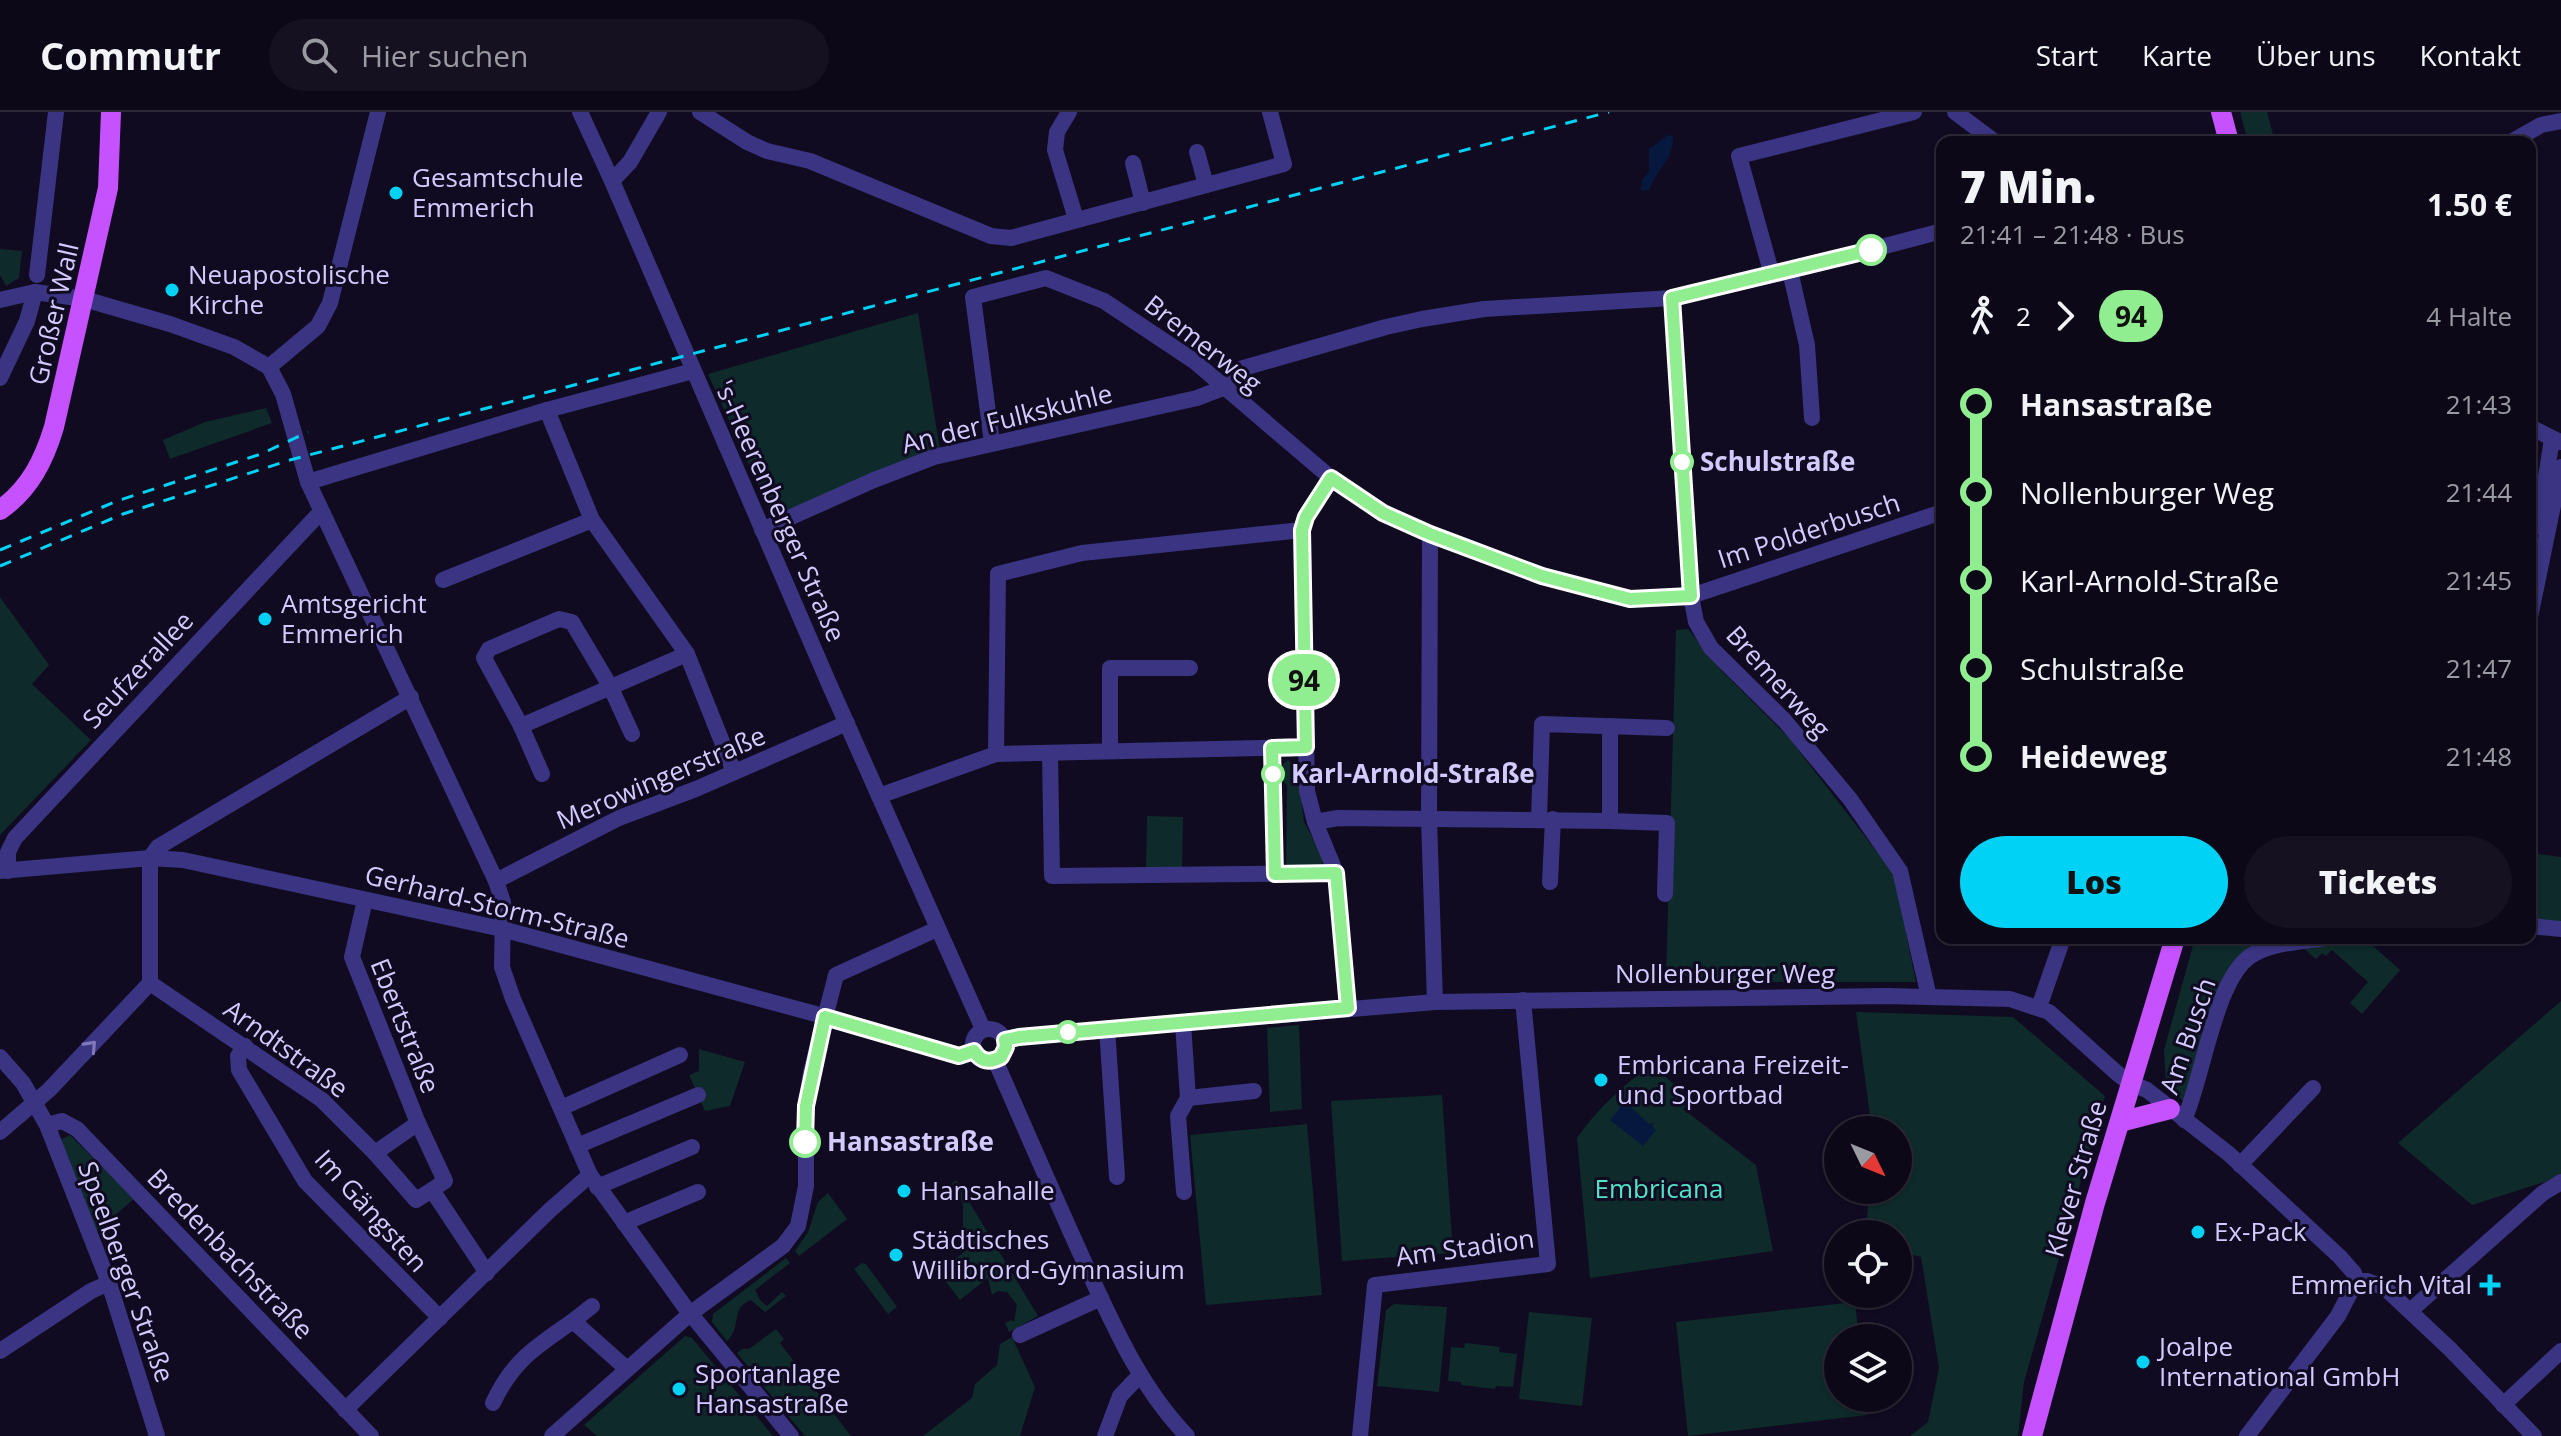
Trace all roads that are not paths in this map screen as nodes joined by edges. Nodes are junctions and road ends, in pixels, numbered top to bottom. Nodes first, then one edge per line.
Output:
1 (56, 112) edge
2 (111, 112) edge
3 (378, 112) edge
4 (580, 112) edge
5 (659, 112) edge
6 (700, 112) edge
7 (1069, 112) edge
8 (1270, 112) edge
9 (1914, 112) edge
10 (1955, 112) edge
11 (2221, 112) edge
12 (2561, 121) edge
13 (1979, 136) edge
14 (2227, 136) edge
15 (2522, 136) edge
16 (1197, 152) dead end
17 (1133, 163) dead end
18 (612, 181) junction
19 (1206, 185) junction
20 (1143, 203) junction
21 (1076, 219) junction
22 (1936, 233) edge
23 (1790, 271) junction
24 (1772, 275) junction
25 (36, 283) junction
26 (3, 294) edge
27 (1672, 298) junction
28 (84, 299) junction
29 (269, 367) junction
30 (693, 371) junction
31 (0, 378) edge
32 (1223, 388) junction
33 (547, 410) junction
34 (1812, 418) dead end
35 (2536, 430) edge
36 (2557, 441) edge
37 (992, 443) junction
38 (2561, 467) edge
39 (1331, 478) junction
40 (308, 482) junction
41 (0, 510) edge
42 (323, 514) junction
43 (1936, 514) edge
44 (592, 520) junction
45 (762, 530) junction
46 (1302, 530) junction
47 (1430, 534) junction
48 (2536, 546) edge
49 (443, 580) dead end
50 (2536, 588) edge
51 (1691, 596) junction
52 (687, 654) junction
53 (1190, 668) dead end
54 (610, 686) junction
55 (411, 697) junction
56 (847, 723) junction
57 (521, 726) junction
58 (1610, 726) junction
59 (1667, 728) dead end
60 (632, 734) dead end
61 (1306, 747) junction
62 (1272, 748) junction
63 (1110, 751) junction
64 (996, 754) junction
65 (1050, 754) junction
66 (734, 772) junction
67 (542, 774) dead end
68 (879, 796) junction
69 (1429, 819) junction
70 (1546, 819) junction
71 (1610, 821) junction
72 (1315, 822) junction
73 (150, 858) junction
74 (4, 871) edge
75 (1336, 873) junction
76 (1275, 874) junction
77 (496, 881) junction
78 (1550, 882) dead end
79 (1665, 894) dead end
80 (365, 900) junction
81 (2536, 927) edge
82 (502, 929) junction
83 (937, 929) junction
84 (2561, 929) edge
85 (2061, 944) edge
86 (2173, 944) edge
87 (2286, 944) edge
88 (150, 983) junction
89 (1929, 997) junction
90 (1523, 1000) junction
91 (1435, 1002) junction
92 (2039, 1007) junction
93 (1348, 1008) junction
94 (825, 1017) junction
95 (1183, 1023) junction
96 (1107, 1028) junction
97 (983, 1029) junction
98 (1005, 1040) junction
99 (245, 1046) junction
100 (974, 1051) junction
101 (680, 1055) dead end
102 (0, 1057) edge
103 (995, 1060) junction
104 (2130, 1083) junction
105 (2313, 1088) dead end
106 (1254, 1091) dead end
107 (698, 1095) dead end
108 (1188, 1098) junction
109 (35, 1101) junction
110 (561, 1108) junction
111 (2177, 1114) junction
112 (2120, 1122) junction
113 (418, 1123) junction
114 (47, 1125) junction
115 (0, 1132) edge
116 (577, 1146) junction
117 (692, 1147) dead end
118 (375, 1153) junction
119 (2240, 1165) junction
120 (1117, 1177) dead end
121 (593, 1181) junction
122 (2561, 1182) edge
123 (438, 1186) junction
124 (698, 1192) dead end
125 (1184, 1192) dead end
126 (624, 1223) junction
127 (487, 1273) junction
128 (2356, 1281) junction
129 (109, 1283) junction
130 (1101, 1298) junction
131 (592, 1306) dead end
132 (2410, 1311) junction
133 (691, 1313) junction
134 (440, 1318) junction
135 (573, 1321) junction
136 (1020, 1335) dead end
137 (0, 1351) edge
138 (2561, 1351) edge
139 (627, 1369) junction
140 (1140, 1375) junction
141 (493, 1403) dead end
142 (2503, 1405) junction
143 (345, 1410) junction
144 (157, 1436) edge
145 (371, 1436) edge
146 (552, 1436) edge
147 (791, 1436) edge
148 (1105, 1436) edge
149 (1187, 1436) edge
150 (1360, 1436) edge
151 (2032, 1436) edge
152 (2247, 1436) edge
153 (2534, 1436) edge

1 - 25 street
2 - 28 main road, Großer Wall
3 - 29 street
4 - 18 street, 's-Heerenberger Straße
5 - 18 street
6 - 21 street
7 - 21 street
8 - 19 street
9 - 24 street
10 - 13 street
11 - 14 main road
12 - 15 street
16 - 19 street
17 - 20 street
18 - 30 street, 's-Heerenberger Straße
19 - 20 street
20 - 21 street
22 - 23 street, An der Fulkskuhle
23 - 24 street, An der Fulkskuhle
23 - 34 street
24 - 27 street, An der Fulkskuhle
25 - 26 street
25 - 28 street
25 - 31 street
27 - 32 street, An der Fulkskuhle
27 - 51 street
28 - 29 street
28 - 41 main road, Großer Wall
29 - 40 street
30 - 33 street
30 - 45 street, 's-Heerenberger Straße
32 - 37 street, An der Fulkskuhle
32 - 37 street, Bremerweg
32 - 39 street, Bremerweg
33 - 40 street
33 - 44 street
35 - 36 street
36 - 48 street
37 - 45 street, An der Fulkskuhle
38 - 50 street
39 - 46 street
39 - 47 street, Bremerweg
40 - 42 street
42 - 55 street
42 - 74 street, Seufzerallee
43 - 51 street, Im Polderbusch
44 - 49 street
44 - 52 street
45 - 56 street, 's-Heerenberger Straße
46 - 61 street
46 - 64 street
47 - 51 street, Bremerweg
47 - 69 street
51 - 89 street, Bremerweg
52 - 54 street
52 - 66 street
53 - 63 street
54 - 57 street
54 - 57 street
54 - 60 street
55 - 73 street
55 - 77 street
56 - 66 street, Merowingerstraße
56 - 68 street, 's-Heerenberger Straße
57 - 67 street
58 - 59 street
58 - 70 street
58 - 71 street
61 - 62 street
61 - 72 street
62 - 63 street
62 - 76 street
63 - 65 street
64 - 65 street
64 - 68 street
65 - 76 street
66 - 77 street, Merowingerstraße
68 - 83 street, 's-Heerenberger Straße
69 - 70 street
69 - 72 street
69 - 91 street
70 - 71 street
70 - 78 street
71 - 79 street
72 - 75 street
73 - 74 street, Gerhard-Storm-Straße
73 - 80 street, Gerhard-Storm-Straße
73 - 88 street
75 - 76 street
75 - 93 street
77 - 82 street
80 - 82 street, Gerhard-Storm-Straße
80 - 113 street, Ebertstraße
81 - 84 street
82 - 94 street, Gerhard-Storm-Straße
82 - 110 street
83 - 94 street
83 - 97 street, 's-Heerenberger Straße
85 - 92 street
86 - 104 main road, Klever Straße
87 - 111 street, Am Busch
88 - 99 street, Arndtstraße
109 -> 88 street
89 - 90 street, Nollenburger Weg
89 - 92 street, Nollenburger Weg
90 - 91 street, Nollenburger Weg
90 - 150 street, Am Stadion
91 - 93 street, Nollenburger Weg
92 - 104 street, Nollenburger Weg
93 - 95 street, Nollenburger Weg
94 - 100 street, Gerhard-Storm-Straße
94 - 133 street
95 - 96 street, Nollenburger Weg
95 - 108 street
96 - 98 street, Nollenburger Weg
96 - 120 street
97 - 98 street
97 - 100 street
98 - 103 street
99 - 118 street, Arndtstraße
99 - 134 street, Im Gängsten
100 - 103 street
101 - 110 street
102 - 109 street, Speelberger Straße
103 - 130 street
104 - 111 street, Nollenburger Weg
104 - 112 main road, Klever Straße
105 - 119 street
106 - 108 street
107 - 116 street
108 - 125 street
109 - 114 street, Speelberger Straße
109 - 115 street
110 - 116 street
111 - 112 main road
111 - 119 street, Nollenburger Weg
112 - 151 main road, Klever Straße
113 - 118 street, Ebertstraße
113 - 123 street, Ebertstraße
114 - 129 street, Speelberger Straße
114 - 143 street, Bredenbachstraße
116 - 121 street
117 - 121 street
118 - 123 street, Arndtstraße
119 - 128 street, Nollenburger Weg
121 - 126 street
121 - 127 street
122 - 132 street
123 - 127 street, Ebertstraße
124 - 126 street
126 - 133 street
127 - 134 street
128 - 132 street
128 - 152 street
129 - 137 street
129 - 144 street, Speelberger Straße
130 - 136 street
130 - 140 street
131 - 135 street
132 - 142 street
133 - 139 street
133 - 147 street
134 - 143 street
135 - 139 street
135 - 141 street
138 - 142 street
139 - 146 street
140 - 148 street
140 - 149 street
142 - 153 street
143 - 145 street, Bredenbachstraße

